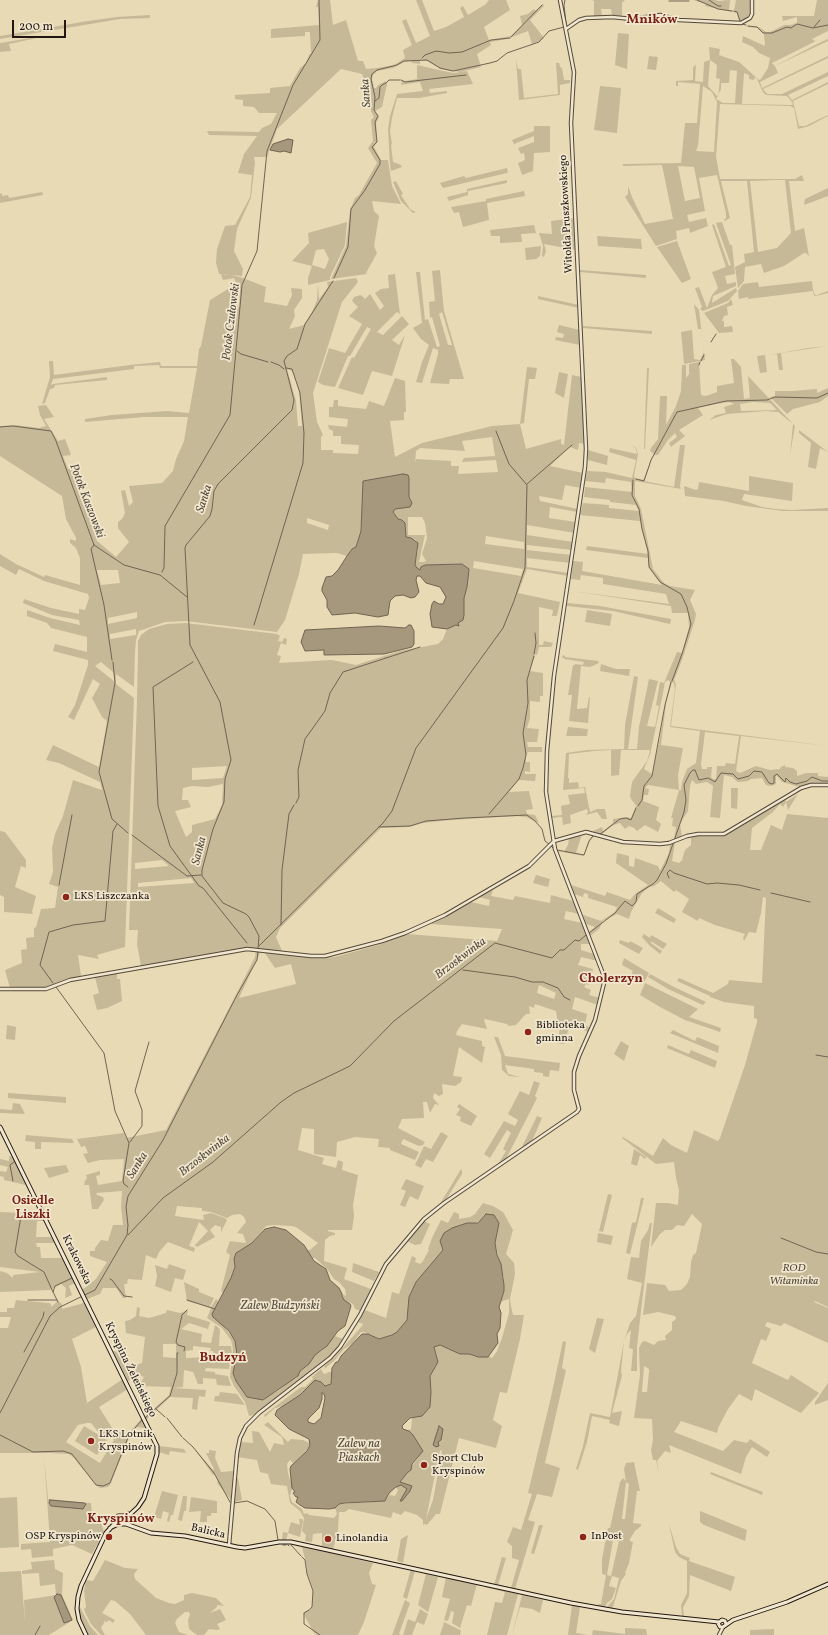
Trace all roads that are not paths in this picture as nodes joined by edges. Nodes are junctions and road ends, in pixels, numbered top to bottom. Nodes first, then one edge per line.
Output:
1 (560, 0) edge
2 (752, 0) edge
3 (566, 29) junction
4 (828, 785) edge
5 (554, 842) junction
6 (0, 989) edge
7 (0, 1127) edge
8 (85, 1299) joint
9 (124, 1520) junction
10 (117, 1523) junction
11 (228, 1546) junction
12 (828, 1584) edge
13 (725, 1623) junction
14 (720, 1625) junction
15 (86, 1635) edge
16 (719, 1635) edge

1 - 3 street, Witolda Pruszkowskiego
2 - 3 street
3 - 5 street, Witolda Pruszkowskiego
4 - 5 street
5 - 6 street
5 - 11 street, Witolda Pruszkowskiego
7 - 8 main road, Krakowska
8 - 9 main road, Kryspina Żeleńskiego
9 - 10 main road, Balicka
9 - 10 main road, Kryspina Żeleńskiego
9 - 11 main road, Balicka
10 - 15 main road
11 - 14 main road, Balicka
12 - 13 main road
13 - 14 main road
13 - 14 main road
14 - 16 street

